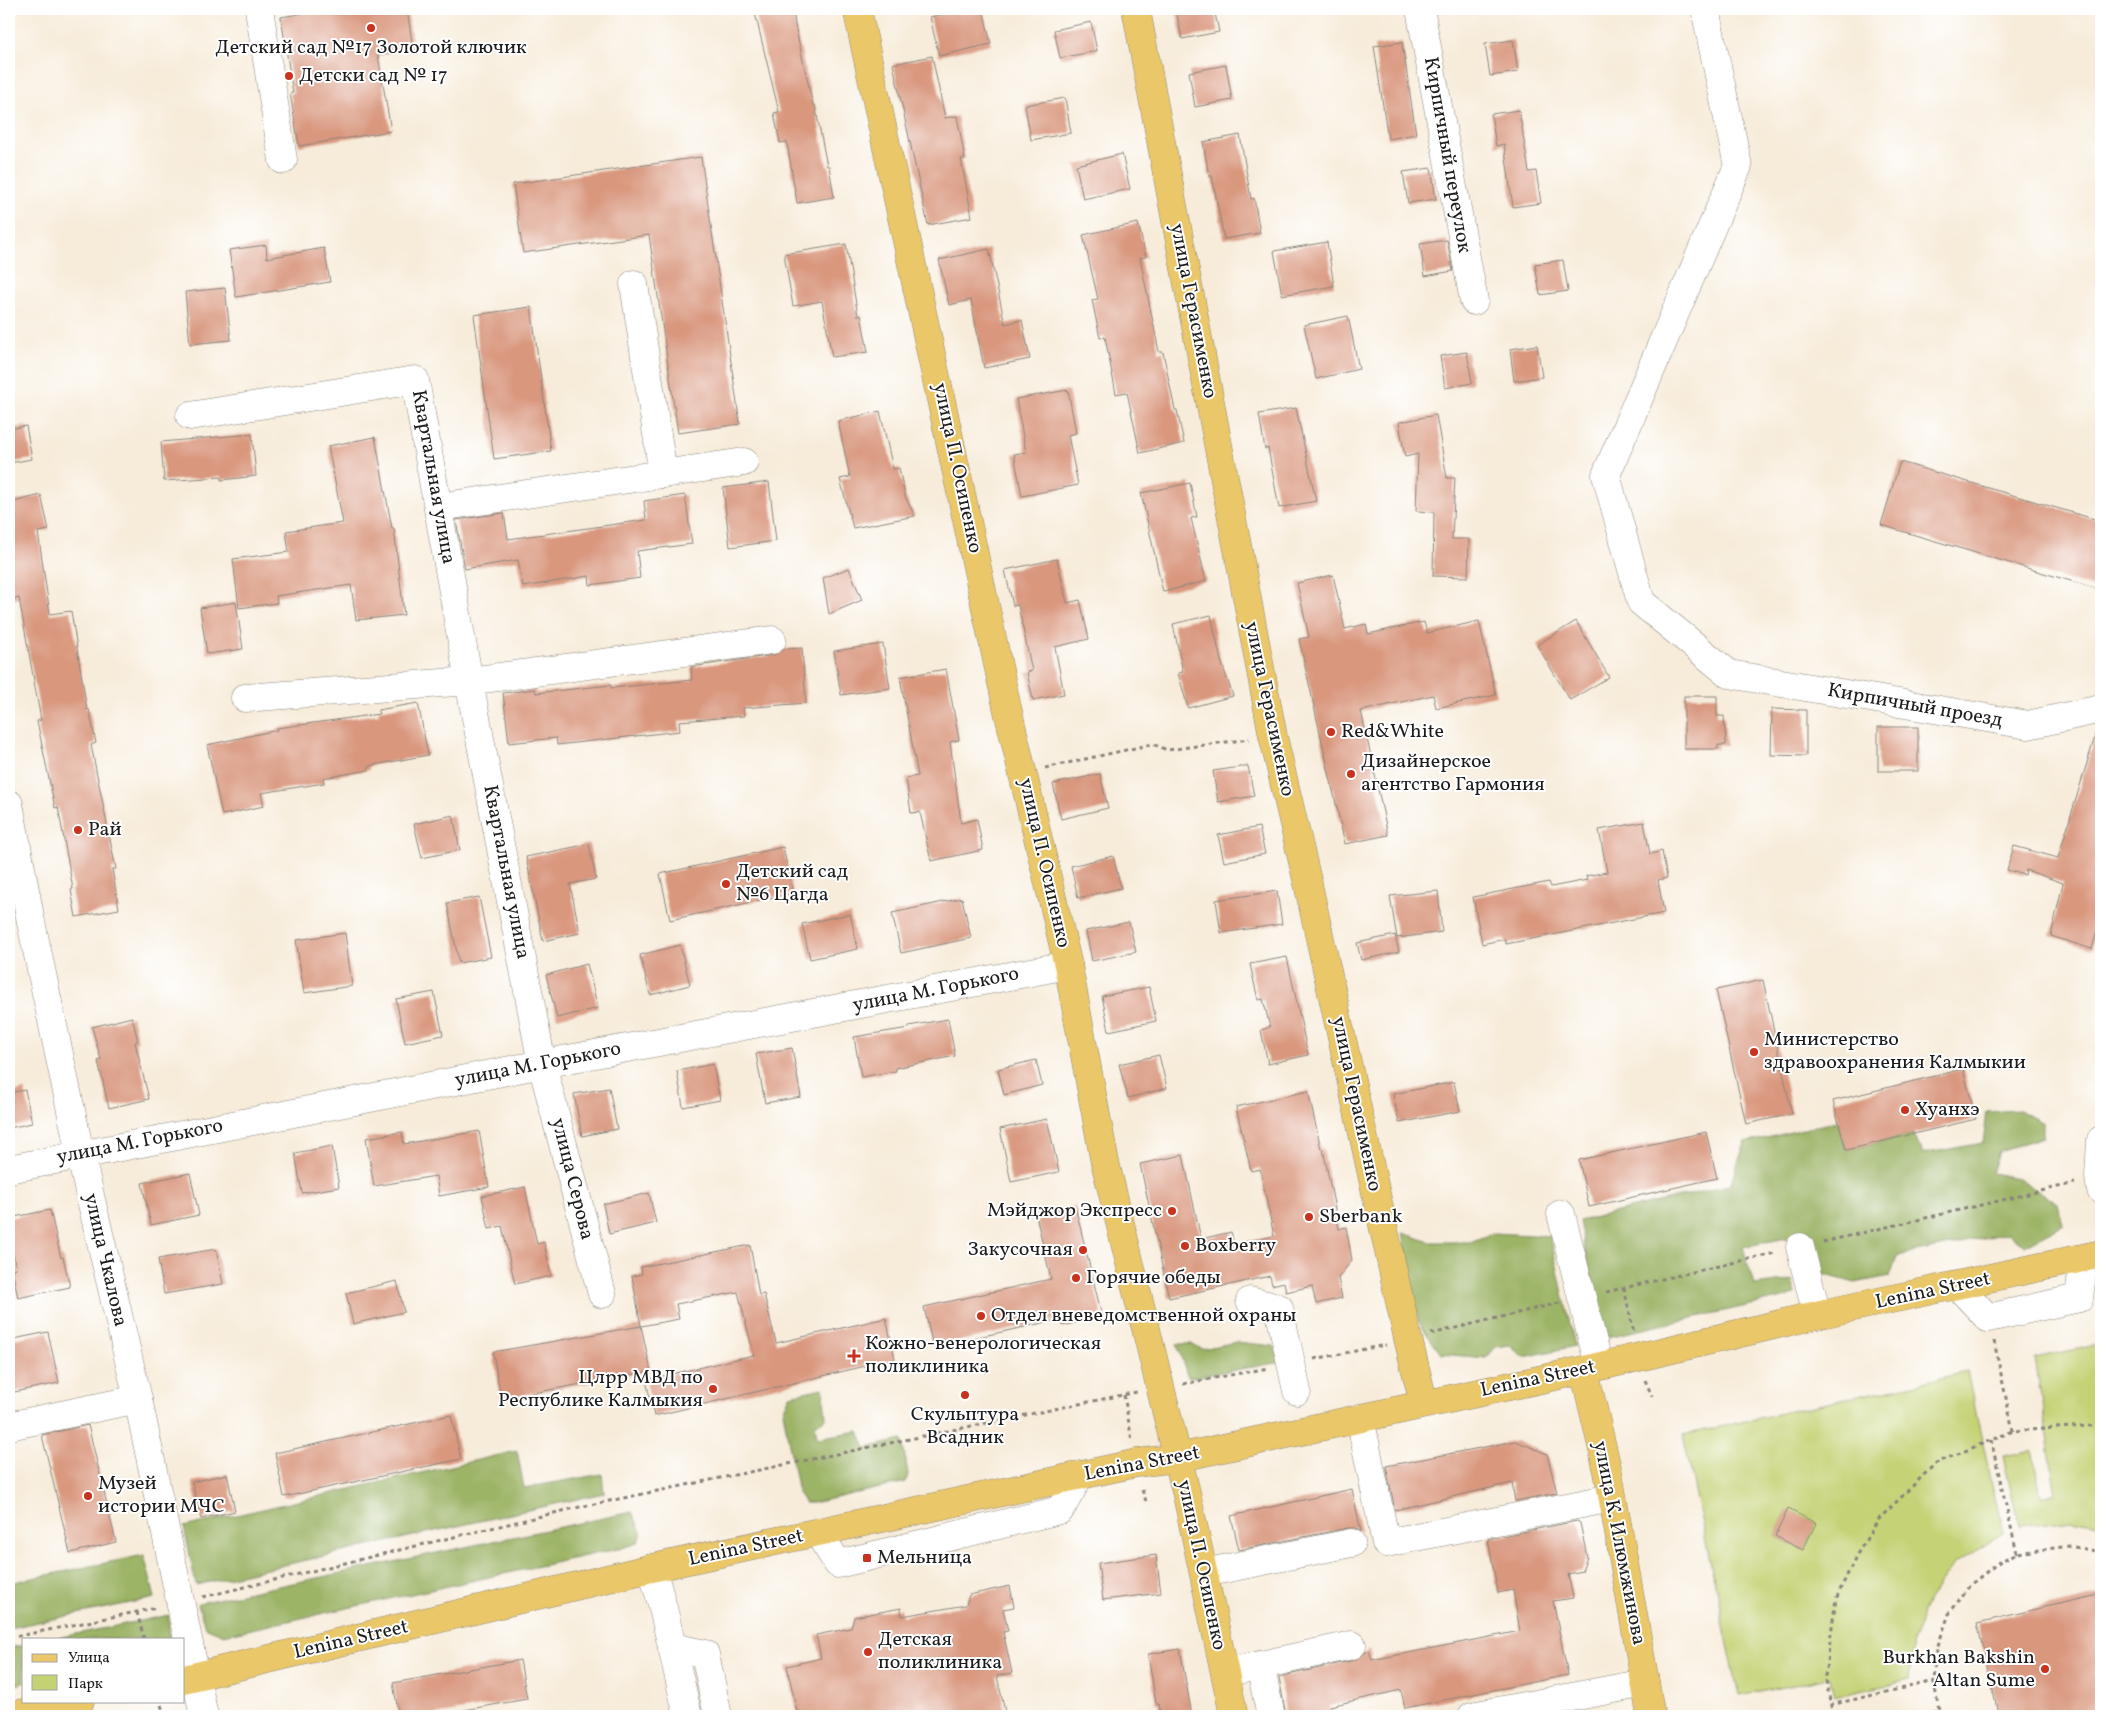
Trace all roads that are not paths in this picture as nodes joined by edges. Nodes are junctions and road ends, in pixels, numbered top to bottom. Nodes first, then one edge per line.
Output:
1 (259, 9) edge
2 (857, 9) edge
3 (1136, 9) edge
4 (1420, 9) edge
5 (1705, 9) edge
6 (283, 160) dead end
7 (634, 284) dead end
8 (1474, 301) dead end
9 (190, 416) dead end
10 (744, 462) dead end
11 (663, 474) junction
12 (439, 507) junction
13 (772, 640) dead end
14 (469, 681) junction
15 (245, 698) dead end
16 (2101, 710) edge
17 (9, 804) edge
18 (1068, 965) junction
19 (542, 1064) junction
20 (2101, 1140) edge
21 (80, 1154) junction
22 (9, 1169) edge
23 (2100, 1184) edge
24 (1561, 1214) dead end
25 (1800, 1247) road end
26 (2093, 1256) edge
27 (1958, 1286) junction
28 (602, 1294) dead end
29 (1250, 1301) dead end
30 (1817, 1315) junction
31 (1592, 1368) junction
32 (1297, 1391) dead end
33 (138, 1399) junction
34 (1424, 1404) junction
35 (1360, 1418) junction
36 (9, 1426) edge
37 (1177, 1458) junction
38 (1080, 1475) junction
39 (1612, 1498) junction
40 (818, 1532) junction
41 (1351, 1543) dead end
42 (652, 1568) junction
43 (1204, 1573) junction
44 (184, 1638) edge
45 (185, 1644) edge
46 (1352, 1646) dead end
47 (672, 1647) junction
48 (1260, 1665) junction
49 (1225, 1674) junction
50 (189, 1678) edge
51 (1645, 1683) junction
52 (75, 1702) edge
53 (10, 1716) edge
54 (204, 1716) edge
55 (688, 1716) edge
56 (718, 1716) edge
57 (1234, 1716) edge
58 (1271, 1716) edge
59 (1472, 1716) edge
60 (1652, 1716) edge

1 - 6 street
2 - 18 main road, улица П. Осипенко
3 - 34 main road, улица Герасименко
4 - 8 street, Кирпичный переулок
5 - 16 street, Кирпичный проезд
7 - 11 street
9 - 12 street, Квартальная улица
10 - 11 street
11 - 12 street
12 - 14 street, Квартальная улица
13 - 14 street
14 - 15 street
14 - 19 street, Квартальная улица
17 - 21 street, улица Чкалова
18 - 19 street, улица М. Горького
18 - 37 main road, улица П. Осипенко
19 - 21 street, улица М. Горького
19 - 28 street, улица Серова
20 - 23 street
21 - 22 street, улица М. Горького
21 - 33 street, улица Чкалова
24 - 31 street
25 - 30 street
26 - 27 main road, Lenina Street
26 - 27 street
27 - 30 main road, Lenina Street
29 - 32 street
30 - 31 main road, Lenina Street
31 - 34 main road, Lenina Street
31 - 39 main road, улица К. Илюмжинова
33 - 36 street
33 - 44 street, улица Чкалова
34 - 35 main road, Lenina Street
35 - 37 main road, Lenina Street
35 - 39 street
37 - 38 main road, Lenina Street
37 - 43 main road, улица П. Осипенко
38 - 40 main road, Lenina Street
38 - 40 street
39 - 51 main road, улица К. Илюмжинова
40 - 42 main road, Lenina Street
41 - 43 street
42 - 47 street
42 - 50 main road, Lenina Street
43 - 49 main road, улица П. Осипенко
45 - 50 street, улица Чкалова
46 - 48 street
47 - 55 street
47 - 56 street
48 - 49 street
48 - 58 street
49 - 57 main road, улица П. Осипенко
50 - 54 street, улица Чкалова
51 - 59 street
51 - 60 main road, улица К. Илюмжинова
52 - 53 main road

